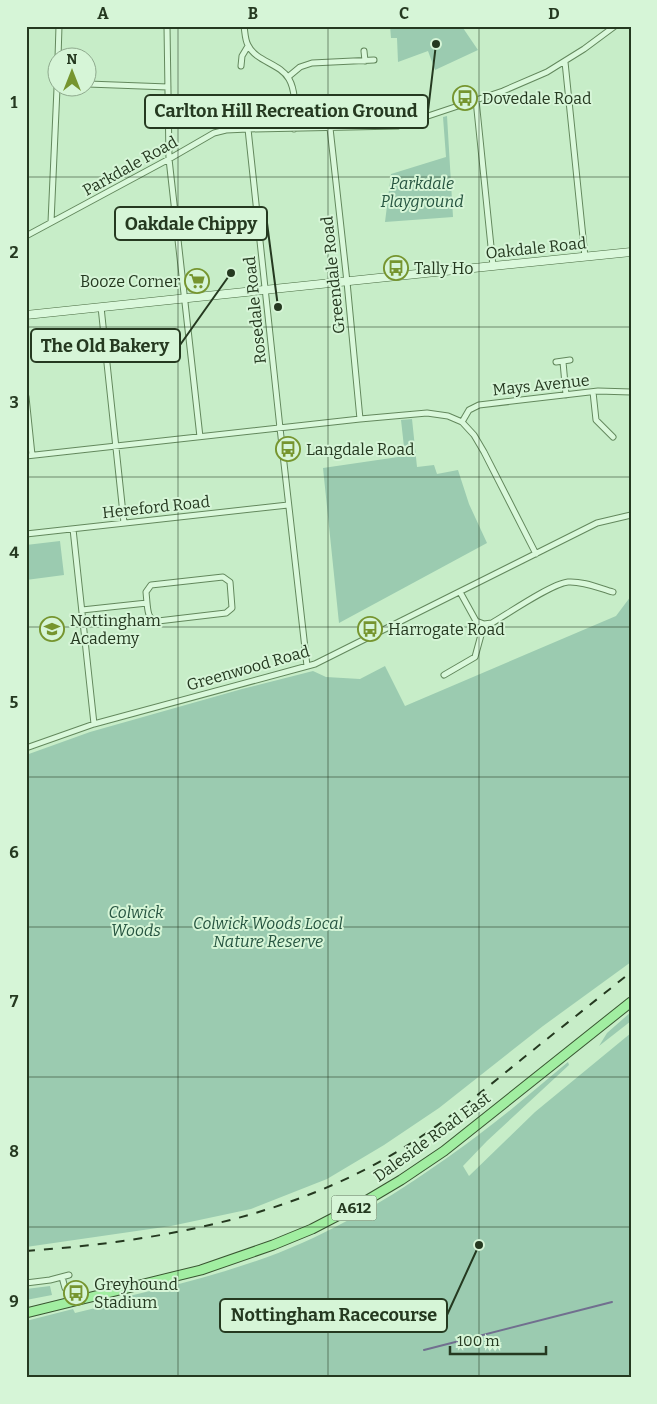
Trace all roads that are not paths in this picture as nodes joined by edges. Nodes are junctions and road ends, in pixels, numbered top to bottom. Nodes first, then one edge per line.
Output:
1 (59, 26) edge
2 (168, 26) edge
3 (244, 26) edge
4 (615, 26) edge
5 (248, 46) junction
6 (58, 48) edge
7 (364, 51) dead end
8 (374, 60) dead end
9 (365, 61) junction
10 (565, 62) junction
11 (242, 66) dead end
12 (288, 77) junction
13 (98, 84) edge
14 (168, 87) junction
15 (56, 98) edge
16 (476, 100) junction
17 (330, 128) junction
18 (248, 129) junction
19 (294, 129) junction
20 (169, 159) junction
21 (52, 222) junction
22 (26, 236) edge
23 (631, 252) edge
24 (585, 257) junction
25 (493, 266) junction
26 (347, 282) junction
27 (266, 290) junction
28 (185, 299) junction
29 (102, 307) junction
30 (26, 316) edge
31 (570, 360) dead end
32 (556, 362) dead end
33 (563, 362) junction
34 (594, 392) junction
35 (631, 392) edge
36 (566, 395) junction
37 (26, 397) edge
38 (360, 419) junction
39 (462, 422) junction
40 (280, 428) junction
41 (200, 437) junction
42 (613, 437) dead end
43 (117, 446) junction
44 (29, 455) edge
45 (288, 505) junction
46 (631, 515) edge
47 (124, 523) junction
48 (73, 529) junction
49 (26, 534) edge
50 (536, 554) junction
51 (460, 592) junction
52 (614, 592) dead end
53 (147, 603) junction
54 (82, 610) junction
55 (484, 624) junction
56 (307, 666) junction
57 (444, 675) dead end
58 (94, 724) junction
59 (26, 748) edge
60 (631, 1002) edge
61 (69, 1275) dead end
62 (62, 1277) junction
63 (26, 1283) edge
64 (65, 1288) dead end
65 (26, 1314) edge

1 - 6 street
2 - 14 street
3 - 5 street
4 - 10 street, Parkdale Road
5 - 11 street
5 - 12 street
7 - 9 street
8 - 9 street
9 - 12 street
10 - 16 street, Parkdale Road
10 - 24 street
12 - 19 street
13 - 14 street
14 - 20 street
15 - 21 street
16 - 17 street, Parkdale Road
16 - 25 street
17 - 19 street, Parkdale Road
17 - 26 street, Greendale Road
18 - 19 street, Parkdale Road
18 - 20 street, Parkdale Road
18 - 27 street, Rosedale Road
20 - 21 street, Parkdale Road
20 - 28 street
21 - 22 street, Parkdale Road
23 - 24 street, Oakdale Road
24 - 25 street, Oakdale Road
25 - 26 street, Oakdale Road
26 - 27 street, Oakdale Road
26 - 38 street, Greendale Road
27 - 28 street, Oakdale Road
27 - 40 street, Rosedale Road
28 - 29 street, Oakdale Road
28 - 41 street
29 - 30 street, Oakdale Road
29 - 43 street
31 - 33 street
32 - 33 street
33 - 36 street
34 - 35 street, Mays Avenue
34 - 36 street, Mays Avenue
34 - 42 street
36 - 39 street, Mays Avenue
37 - 44 street
38 - 39 street
38 - 40 street
39 - 50 street
40 - 41 street
40 - 45 street
41 - 43 street
43 - 44 street
43 - 47 street
45 - 47 street, Hereford Road
45 - 56 street
46 - 50 street, Greenwood Road
47 - 48 street, Hereford Road
48 - 49 street, Hereford Road
48 - 54 street
50 - 51 street, Greenwood Road
51 - 55 street
51 - 56 street, Greenwood Road
52 - 55 street
53 - 53 street
53 - 54 street
54 - 58 street
55 - 57 street
56 - 58 street, Greenwood Road
58 - 59 street, Greenwood Road
60 - 65 main road, Daleside Road East / A612
61 - 62 street
62 - 63 street
62 - 64 street

